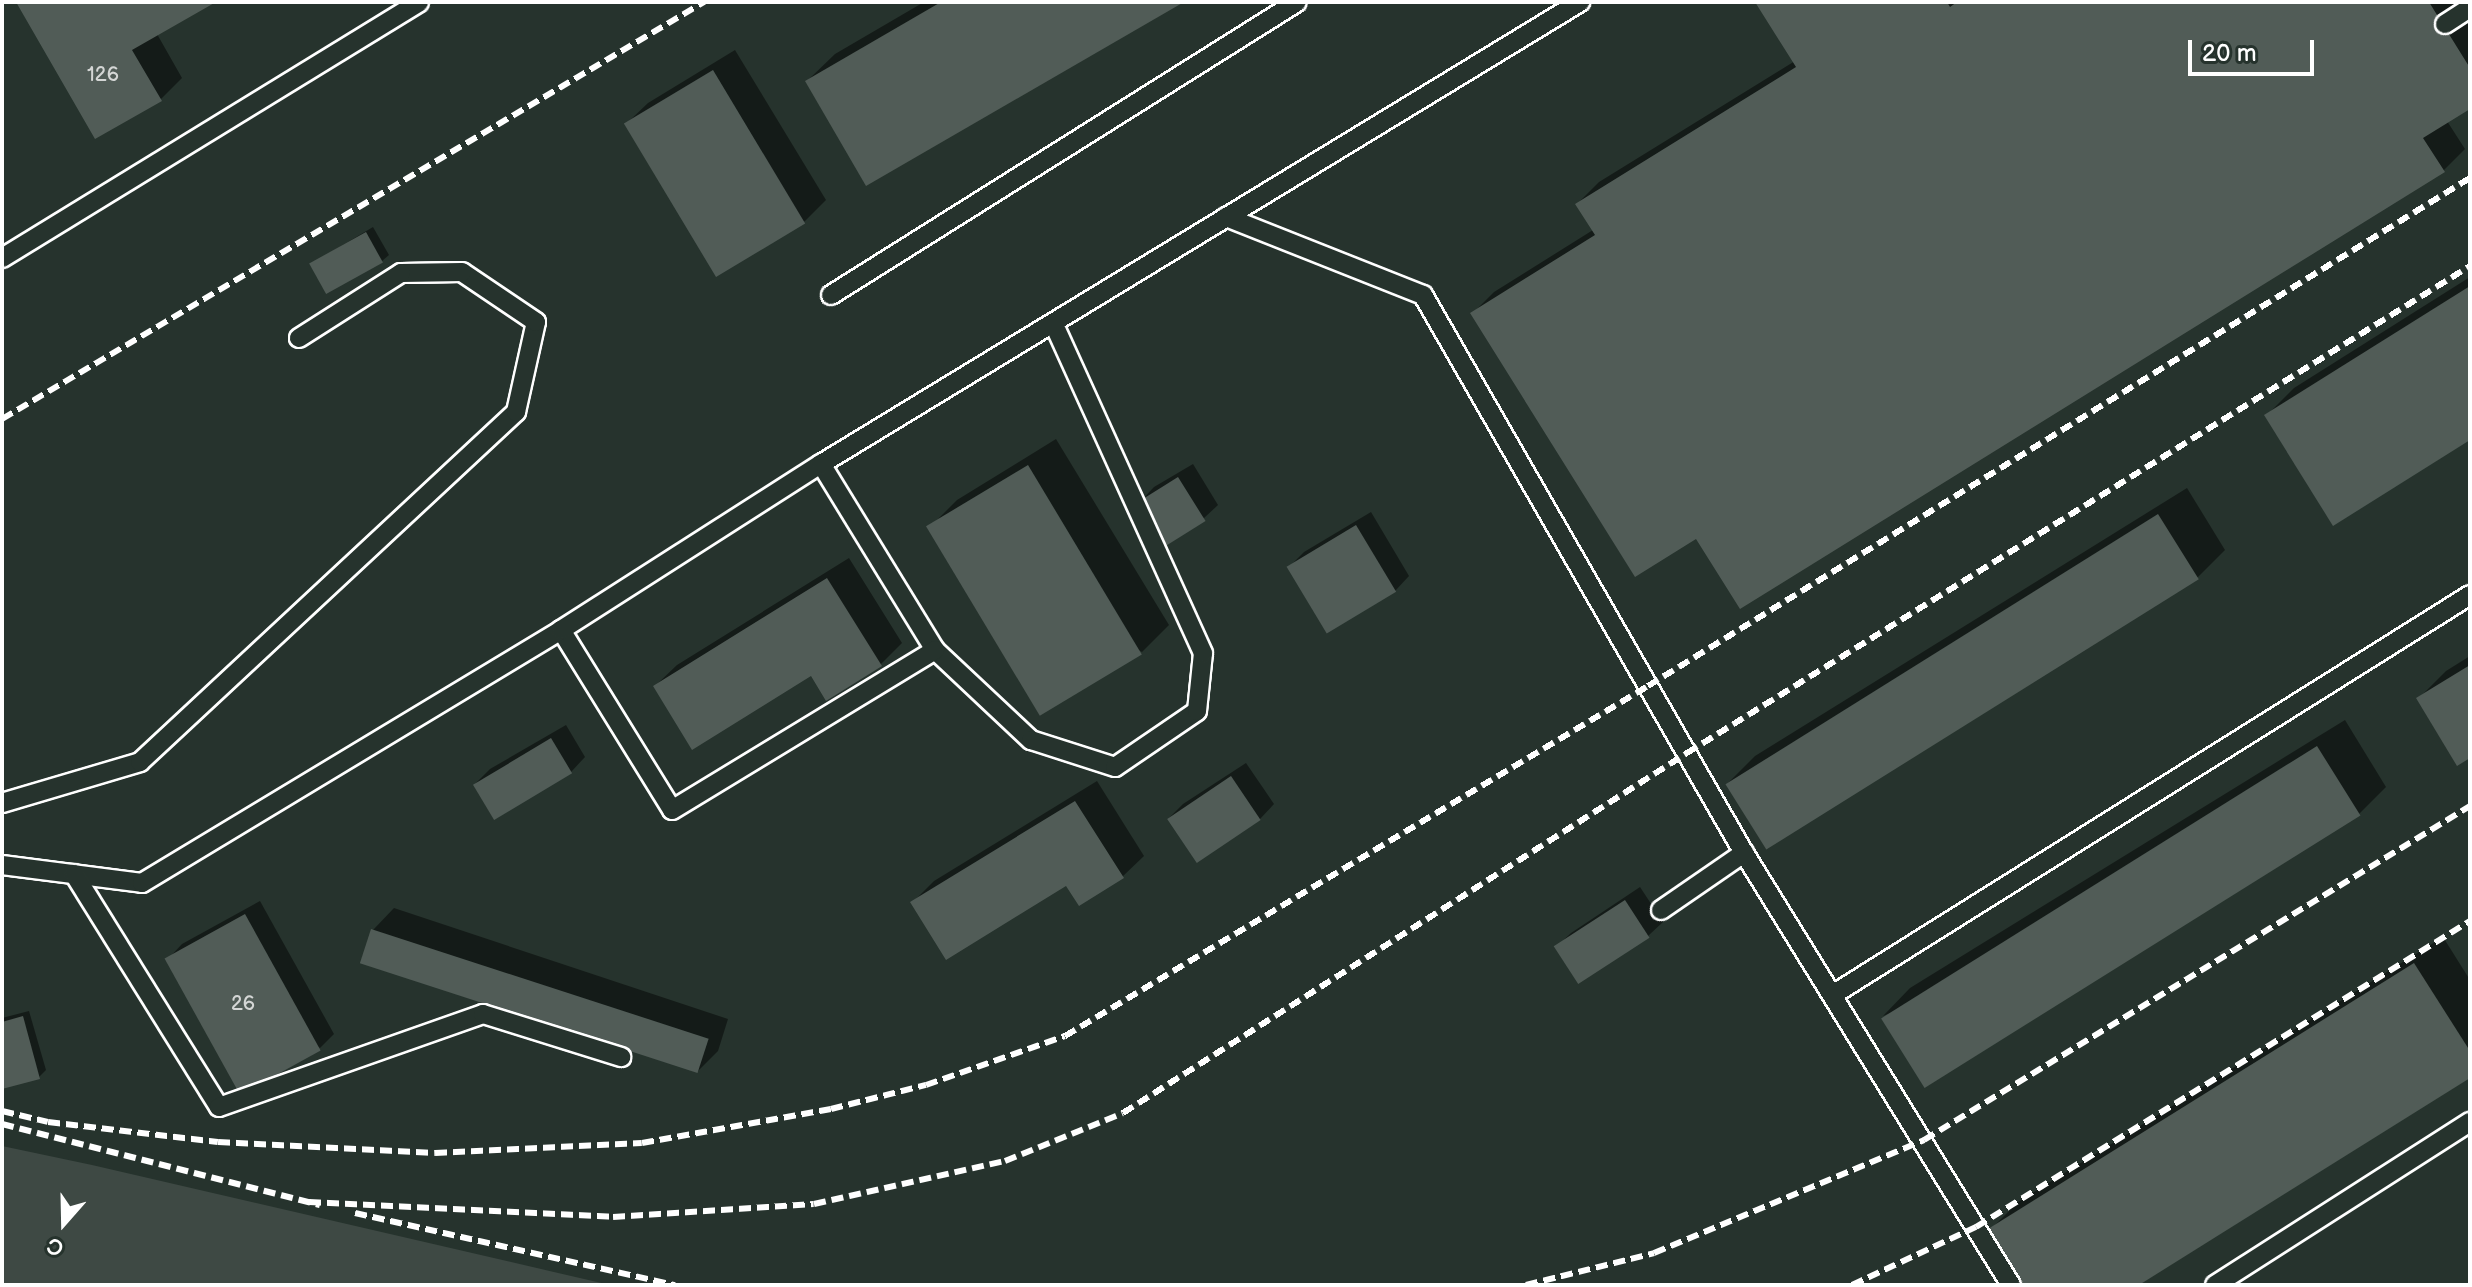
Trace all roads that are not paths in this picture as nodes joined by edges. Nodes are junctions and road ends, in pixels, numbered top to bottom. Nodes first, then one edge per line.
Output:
1 (419, 2) edge
2 (1297, 2) edge
3 (1580, 2) edge
4 (2470, 8) edge
5 (2445, 24) dead end
6 (1226, 217) junction
7 (2, 258) edge
8 (831, 295) dead end
9 (1053, 323) junction
10 (299, 338) dead end
11 (821, 464) junction
12 (2470, 595) edge
13 (561, 630) junction
14 (935, 650) junction
15 (2, 803) edge
16 (1744, 853) junction
17 (2, 865) edge
18 (74, 874) junction
19 (1661, 910) dead end
20 (1834, 994) junction
21 (621, 1057) dead end
22 (2470, 1122) edge
23 (2011, 1285) edge
24 (2215, 1285) edge

1 - 7 lane
2 - 8 lane
3 - 6 lane
4 - 5 lane
6 - 9 lane
6 - 16 lane
9 - 11 lane
9 - 14 lane
10 - 15 lane
11 - 13 lane
11 - 14 lane
12 - 20 lane
13 - 14 lane
13 - 18 lane
16 - 19 lane
16 - 20 lane
17 - 18 lane
18 - 21 lane
20 - 23 lane
22 - 24 lane

